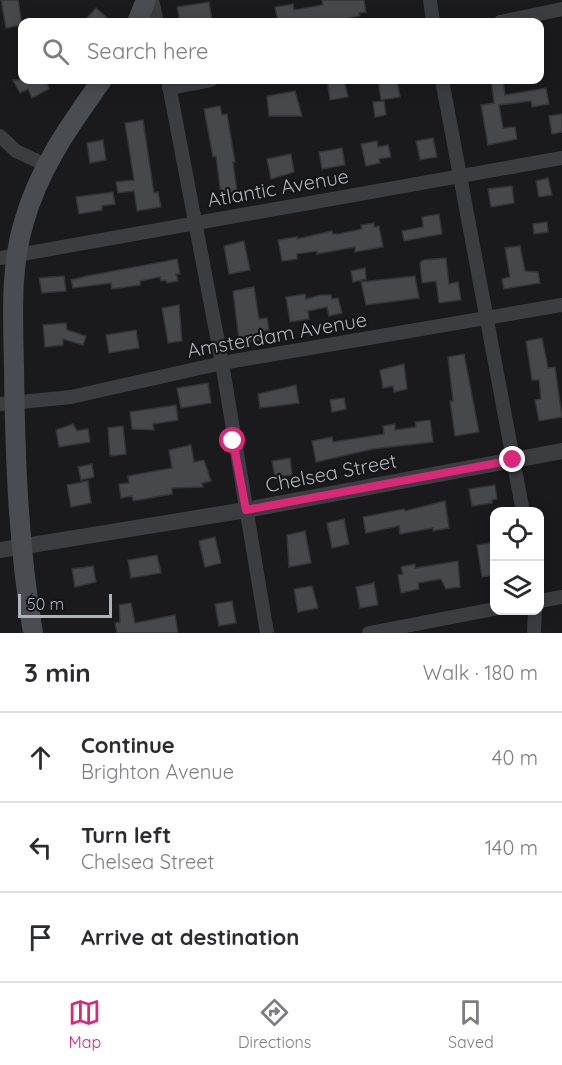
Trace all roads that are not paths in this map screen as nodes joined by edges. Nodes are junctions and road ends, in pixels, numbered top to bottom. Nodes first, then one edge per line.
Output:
1 (146, 0) edge
2 (152, 0) edge
3 (430, 0) edge
4 (562, 9) edge
5 (139, 18) edge
6 (156, 18) edge
7 (432, 18) edge
8 (519, 18) edge
9 (99, 84) edge
10 (169, 84) edge
11 (443, 84) edge
12 (0, 136) edge
13 (562, 158) edge
14 (46, 165) junction
15 (460, 177) junction
16 (194, 223) junction
17 (8, 256) edge
18 (562, 305) edge
19 (486, 318) junction
20 (222, 363) junction
21 (7, 403) edge
22 (562, 451) edge
23 (513, 460) junction
24 (522, 507) edge
25 (246, 510) junction
26 (20, 546) junction
27 (0, 550) edge
28 (562, 597) edge
29 (544, 600) edge
30 (490, 610) edge
31 (536, 615) edge
32 (33, 633) edge
33 (267, 633) edge
34 (369, 633) edge
35 (534, 633) edge

1 - 5 main road
2 - 6 street
3 - 7 street
4 - 8 street
9 - 14 main road
10 - 16 street
11 - 15 street
12 - 14 street
13 - 15 street, Atlantic Avenue
14 - 17 main road
15 - 16 street, Atlantic Avenue
15 - 19 street
16 - 17 street, Atlantic Avenue
16 - 20 street
17 - 21 main road
18 - 19 street, Amsterdam Avenue
19 - 20 street, Amsterdam Avenue
19 - 23 street
20 - 21 street, Amsterdam Avenue
20 - 25 street
21 - 26 main road
22 - 23 street, Chelsea Street
23 - 24 street
23 - 25 street, Chelsea Street
25 - 26 street, Chelsea Street
25 - 33 street
26 - 27 street, Chelsea Street
26 - 32 main road
28 - 29 street
30 - 34 street
31 - 35 street

